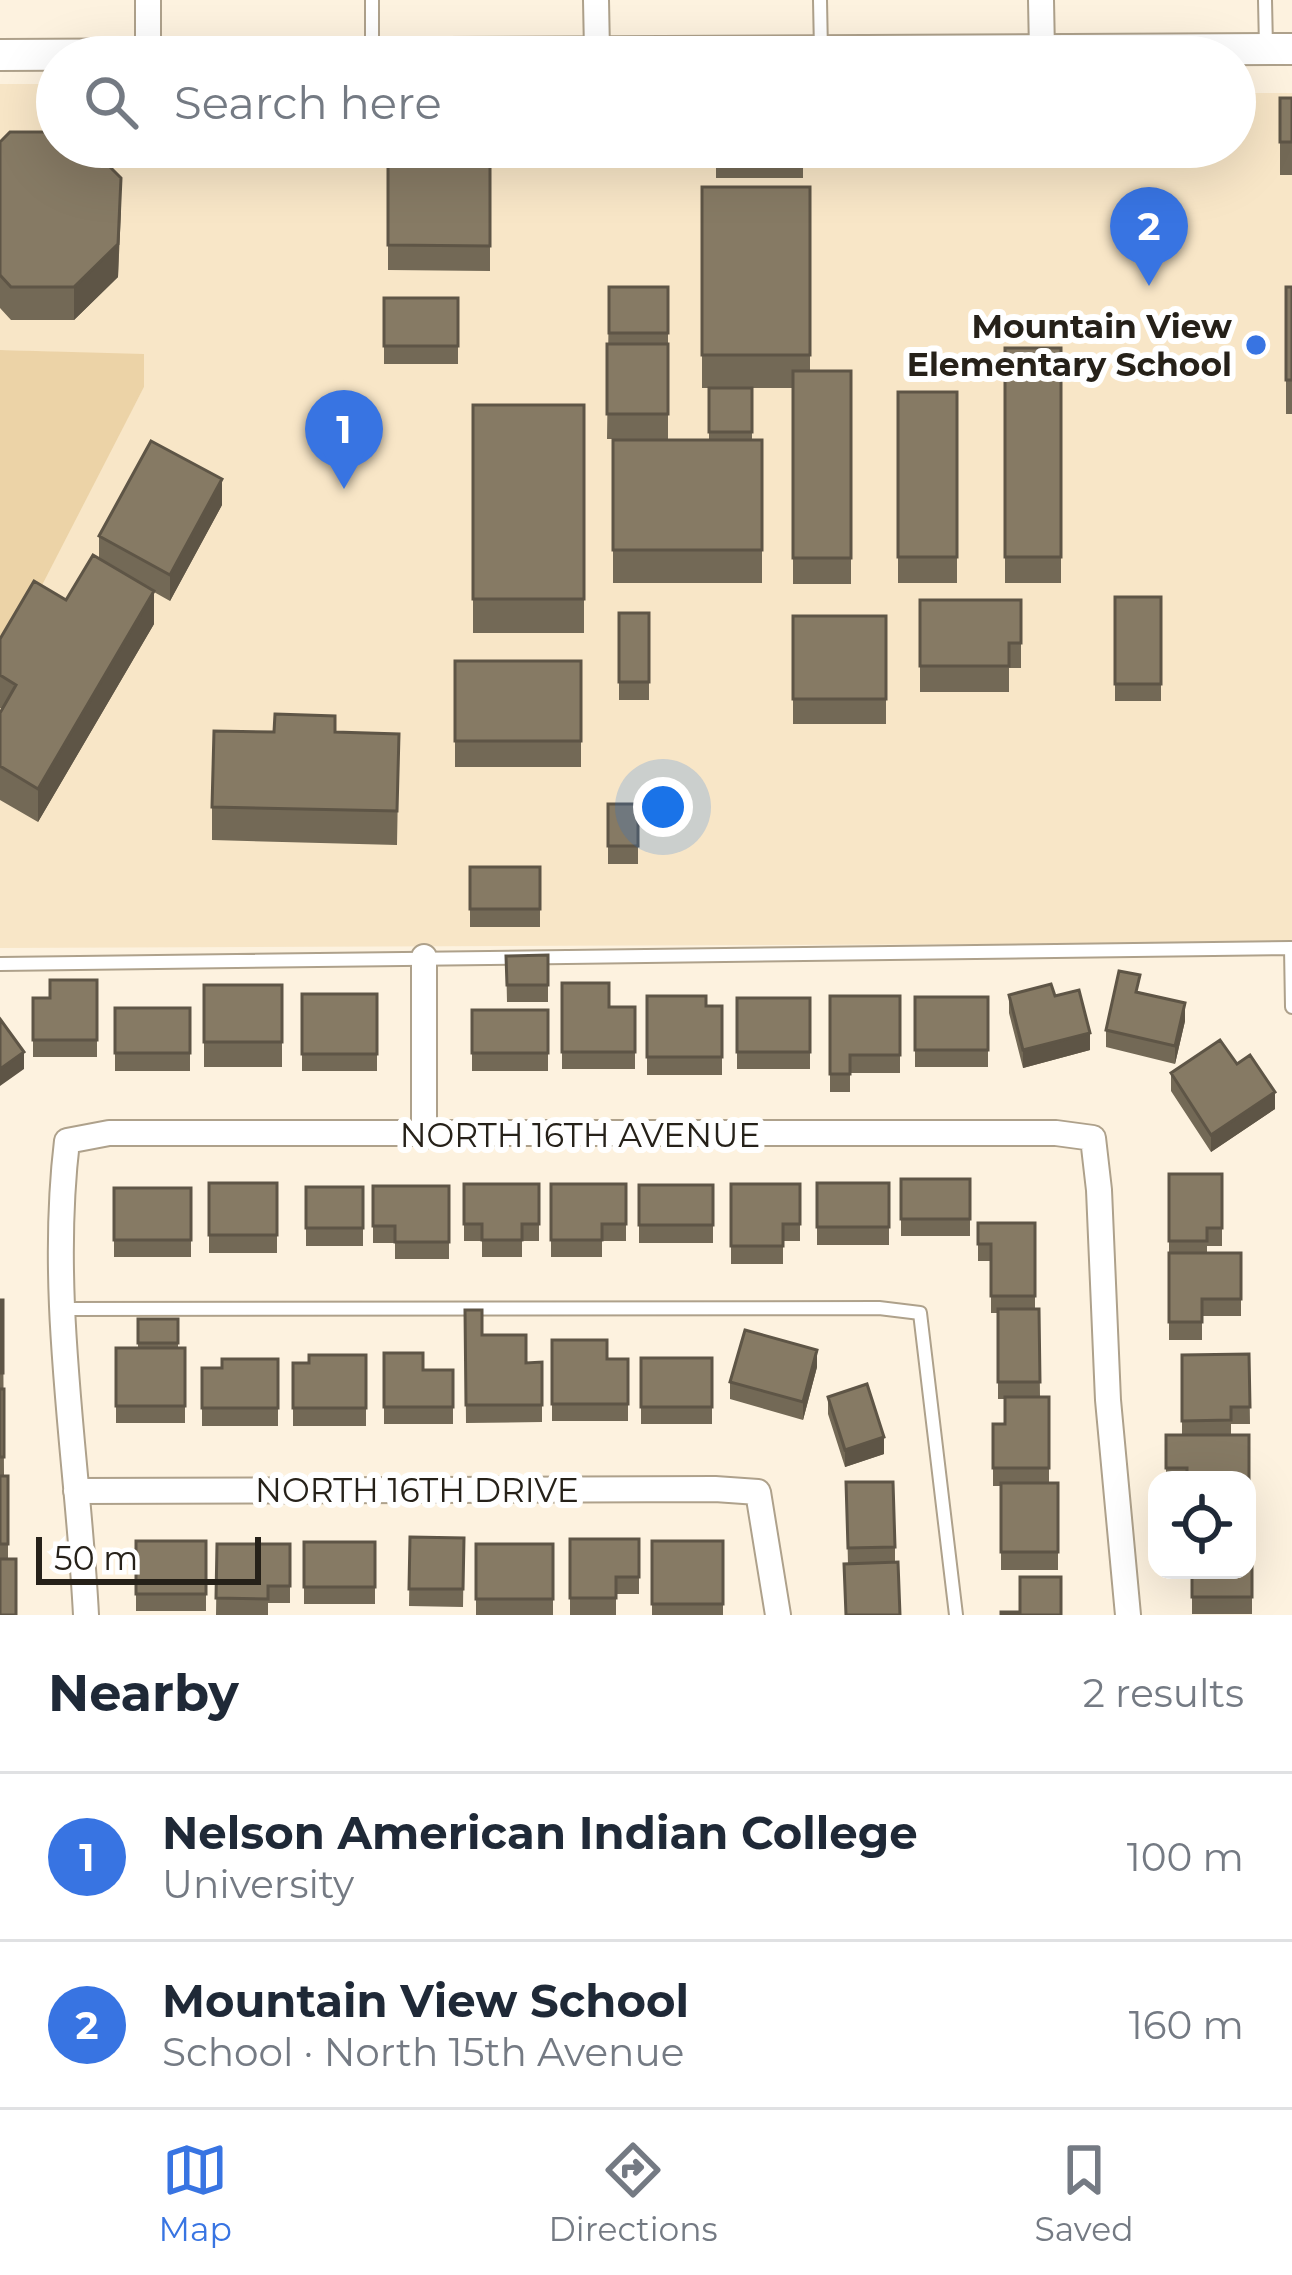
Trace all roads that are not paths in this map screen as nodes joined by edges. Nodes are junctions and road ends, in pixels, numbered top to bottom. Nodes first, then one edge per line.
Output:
1 (148, 0) edge
2 (372, 0) edge
3 (596, 0) edge
4 (820, 0) edge
5 (1041, 0) edge
6 (1265, 0) edge
7 (148, 36) edge
8 (372, 36) edge
9 (597, 36) edge
10 (820, 36) edge
11 (1042, 36) edge
12 (1279, 49) edge
13 (0, 55) edge
14 (36, 55) edge
15 (424, 957) junction
16 (0, 964) edge
17 (1292, 1006) edge
18 (424, 1136) junction
19 (63, 1309) junction
20 (76, 1491) junction
21 (86, 1615) edge
22 (778, 1615) edge
23 (956, 1615) edge
24 (1128, 1615) edge

1 - 7 street
2 - 8 lane
3 - 9 street
4 - 10 lane
5 - 11 street
6 - 12 lane
13 - 14 street
15 - 16 lane
15 - 17 lane
15 - 18 street
18 - 19 street, NORTH 16TH AVENUE
18 - 24 street, NORTH 16TH AVENUE
19 - 20 street
19 - 23 lane
20 - 21 street
20 - 22 street, NORTH 16TH DRIVE

